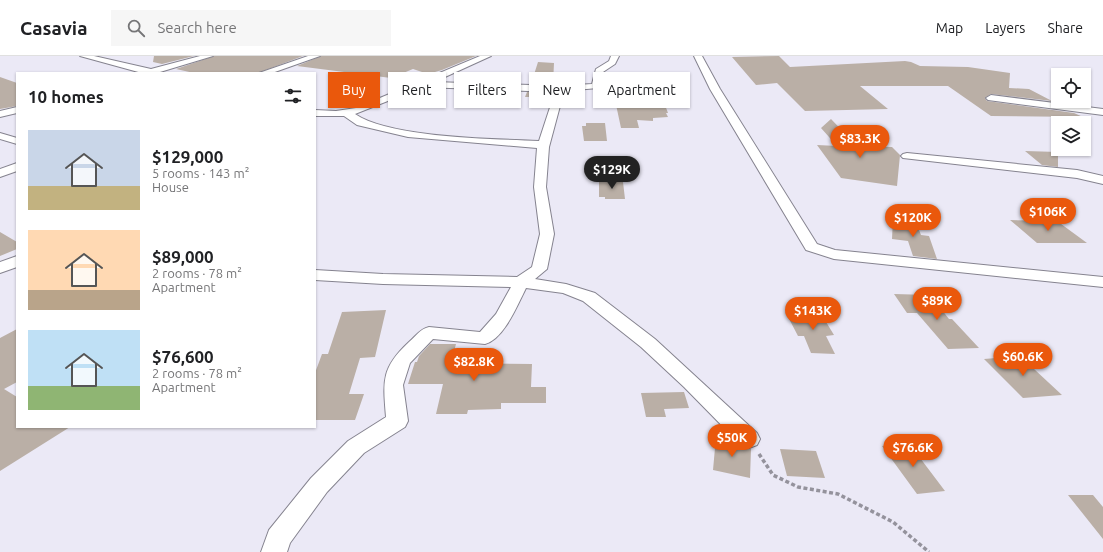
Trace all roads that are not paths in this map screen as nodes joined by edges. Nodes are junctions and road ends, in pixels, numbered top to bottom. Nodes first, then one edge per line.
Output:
1 (84, 56) edge
2 (209, 56) edge
3 (316, 56) edge
4 (487, 56) edge
5 (615, 56) edge
6 (698, 56) edge
7 (147, 72) edge
8 (154, 72) edge
9 (266, 72) edge
10 (446, 74) edge
11 (446, 85) edge
12 (585, 87) edge
13 (529, 88) edge
14 (991, 98) dead end
15 (388, 99) edge
16 (555, 108) edge
17 (16, 110) edge
18 (345, 112) junction
19 (1103, 112) edge
20 (316, 113) edge
21 (0, 114) edge
22 (0, 136) edge
23 (16, 141) edge
24 (544, 145) junction
25 (907, 156) dead end
26 (16, 167) edge
27 (0, 173) edge
28 (1103, 180) edge
29 (16, 261) edge
30 (0, 268) edge
31 (316, 275) edge
32 (521, 282) junction
33 (1103, 282) edge
34 (749, 440) road end
35 (274, 552) edge

1 - 7 street
2 - 8 street
3 - 9 street
4 - 10 street
5 - 12 street
6 - 33 street
11 - 13 street
14 - 19 street
15 - 18 street
16 - 24 street
17 - 21 street
18 - 20 street
18 - 24 street
22 - 23 street
24 - 32 street
25 - 28 street
26 - 27 street
29 - 30 street
31 - 32 street
32 - 34 street
32 - 35 street

